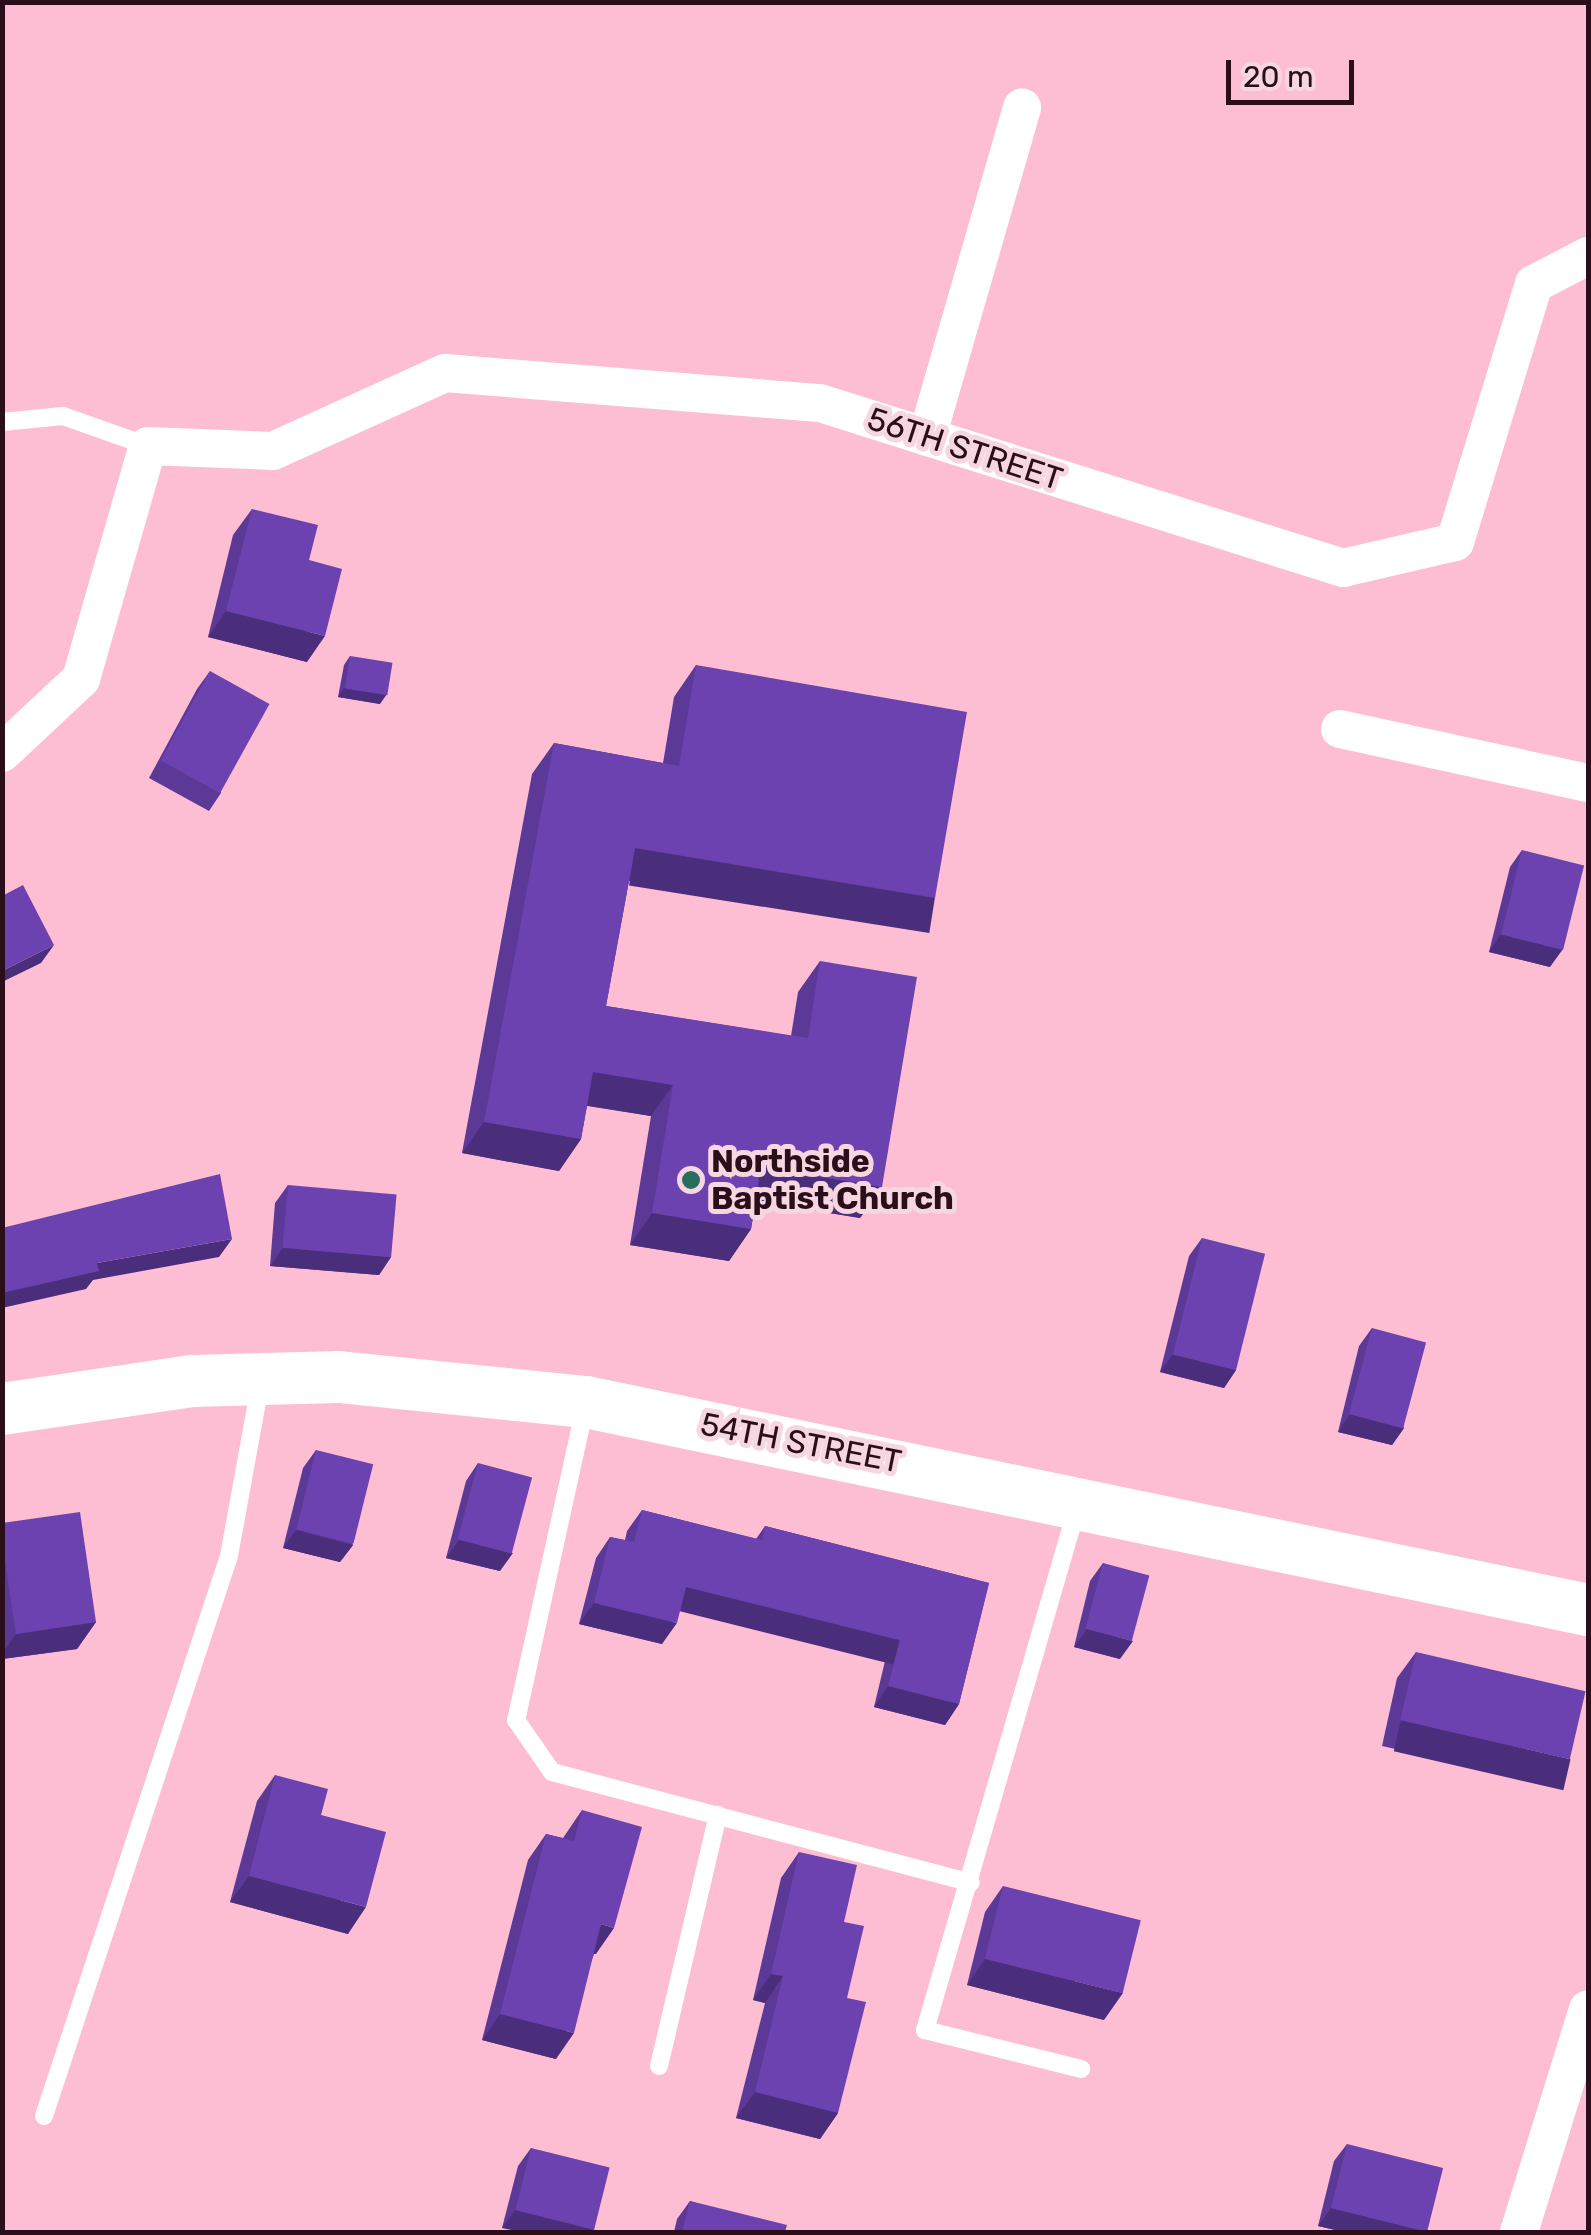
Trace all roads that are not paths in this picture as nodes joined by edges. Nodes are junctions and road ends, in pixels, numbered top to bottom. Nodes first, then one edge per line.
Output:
1 (1022, 107) dead end
2 (1588, 256) edge
3 (2, 422) edge
4 (927, 437) junction
5 (148, 446) junction
6 (1340, 729) dead end
7 (2, 753) edge
8 (1588, 783) edge
9 (260, 1379) junction
10 (586, 1402) junction
11 (2, 1409) edge
12 (1078, 1502) junction
13 (1588, 1610) edge
14 (718, 1816) junction
15 (971, 1883) junction
16 (1588, 2009) edge
17 (659, 2066) dead end
18 (1081, 2068) dead end
19 (44, 2116) dead end
20 (1518, 2232) edge

1 - 4 street
2 - 4 street, 56TH STREET
3 - 5 lane
4 - 5 street, 56TH STREET
5 - 7 street
6 - 8 street
9 - 10 main road, 54TH STREET
9 - 11 main road, 54TH STREET
9 - 19 lane
10 - 12 main road, 54TH STREET
10 - 14 lane
12 - 13 main road, 54TH STREET
12 - 15 lane
14 - 15 lane
14 - 17 lane
15 - 18 lane
16 - 20 street

